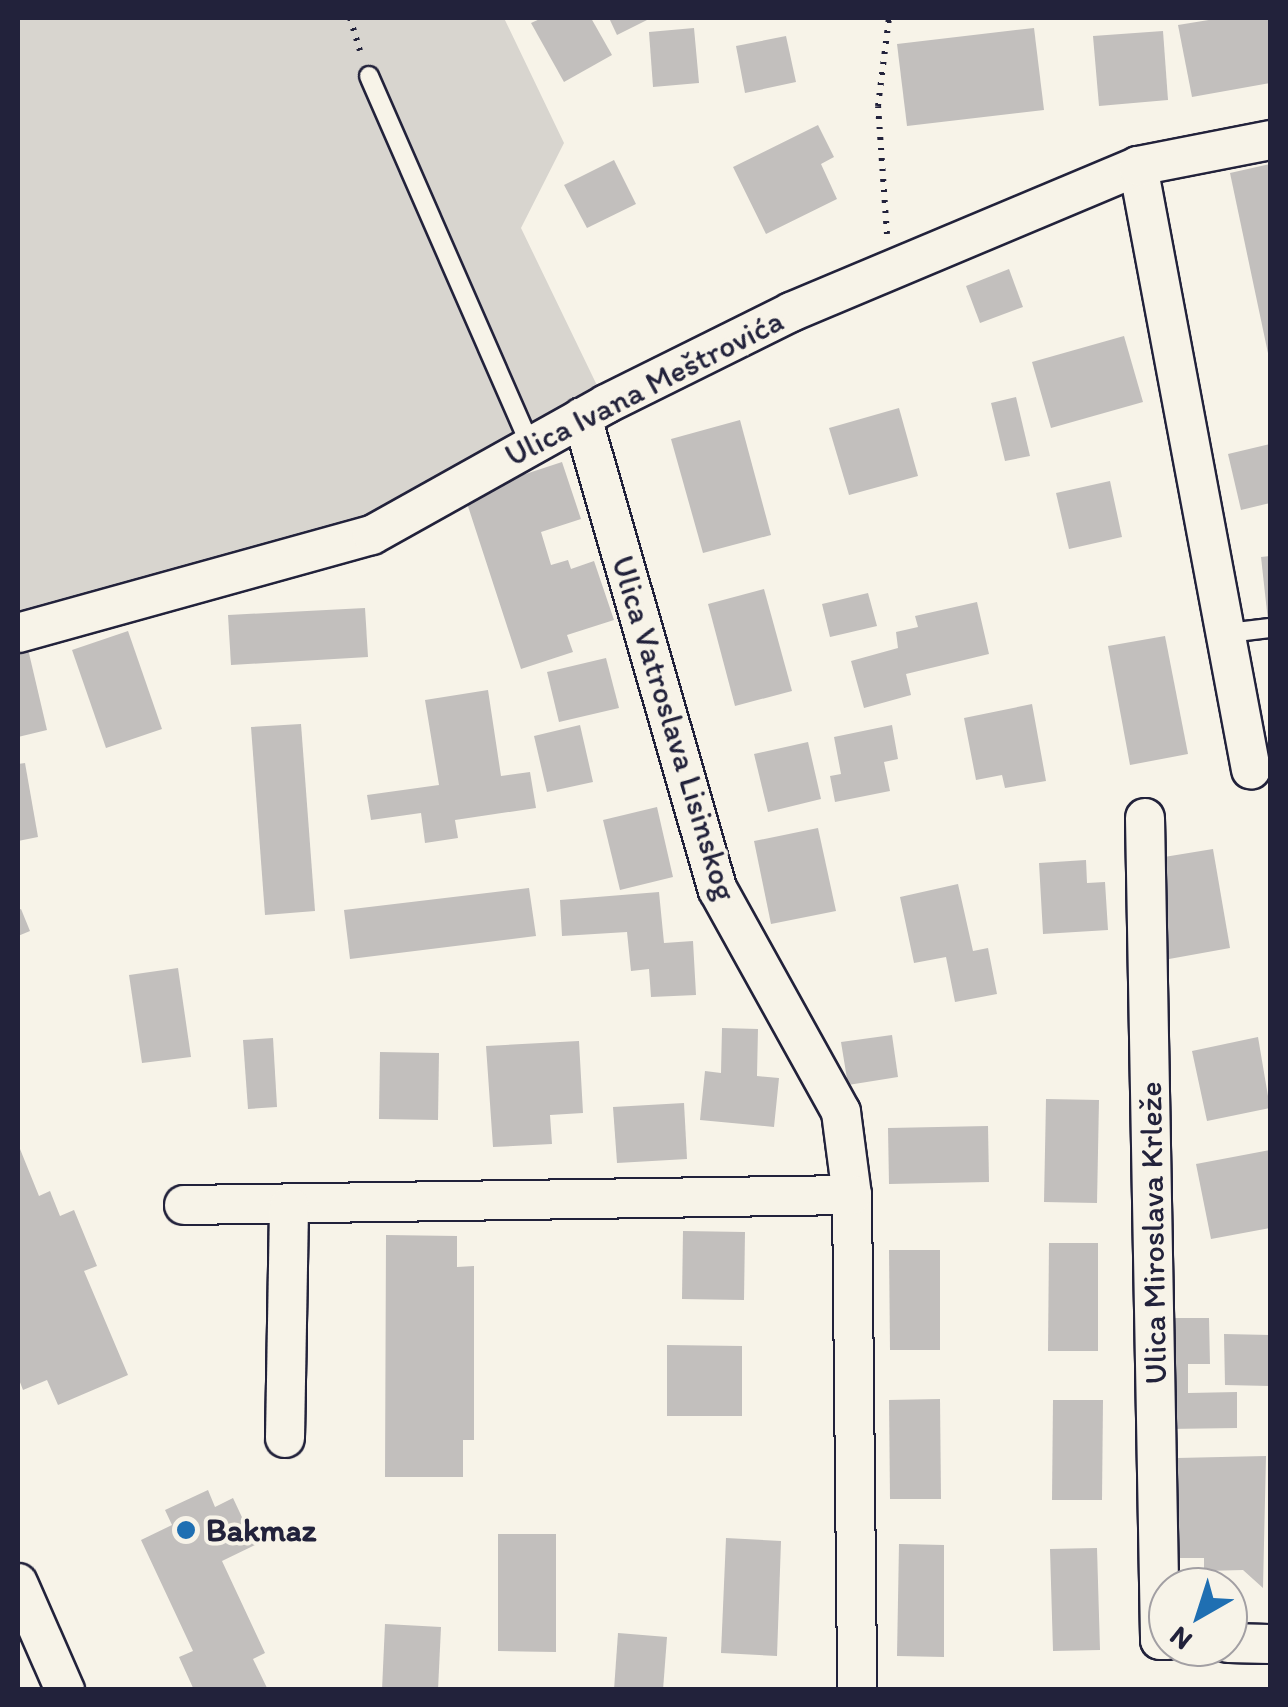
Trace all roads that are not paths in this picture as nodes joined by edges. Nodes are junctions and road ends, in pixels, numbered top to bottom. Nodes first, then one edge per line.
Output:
1 (369, 76) dead end
2 (1270, 140) edge
3 (1138, 166) junction
4 (582, 417) junction
5 (531, 446) junction
6 (1270, 628) edge
7 (18, 633) edge
8 (1228, 633) junction
9 (1252, 770) dead end
10 (1144, 818) dead end
11 (852, 1195) junction
12 (184, 1206) dead end
13 (289, 1206) junction
14 (285, 1438) dead end
15 (1159, 1567) edge
16 (18, 1583) edge
17 (64, 1690) edge
18 (856, 1690) edge

1 - 5 lane
2 - 3 street, Ulica Ivana Meštrovića
3 - 4 street, Ulica Ivana Meštrovića
3 - 8 street
4 - 5 street, Ulica Ivana Meštrovića
4 - 11 street, Ulica Vatroslava Lisinskog
5 - 7 street, Ulica Ivana Meštrovića
6 - 8 lane
8 - 9 street
10 - 15 street, Ulica Miroslava Krleže
11 - 13 street
11 - 18 street, Ulica Vatroslava Lisinskog
12 - 13 street
13 - 14 street
16 - 17 street

